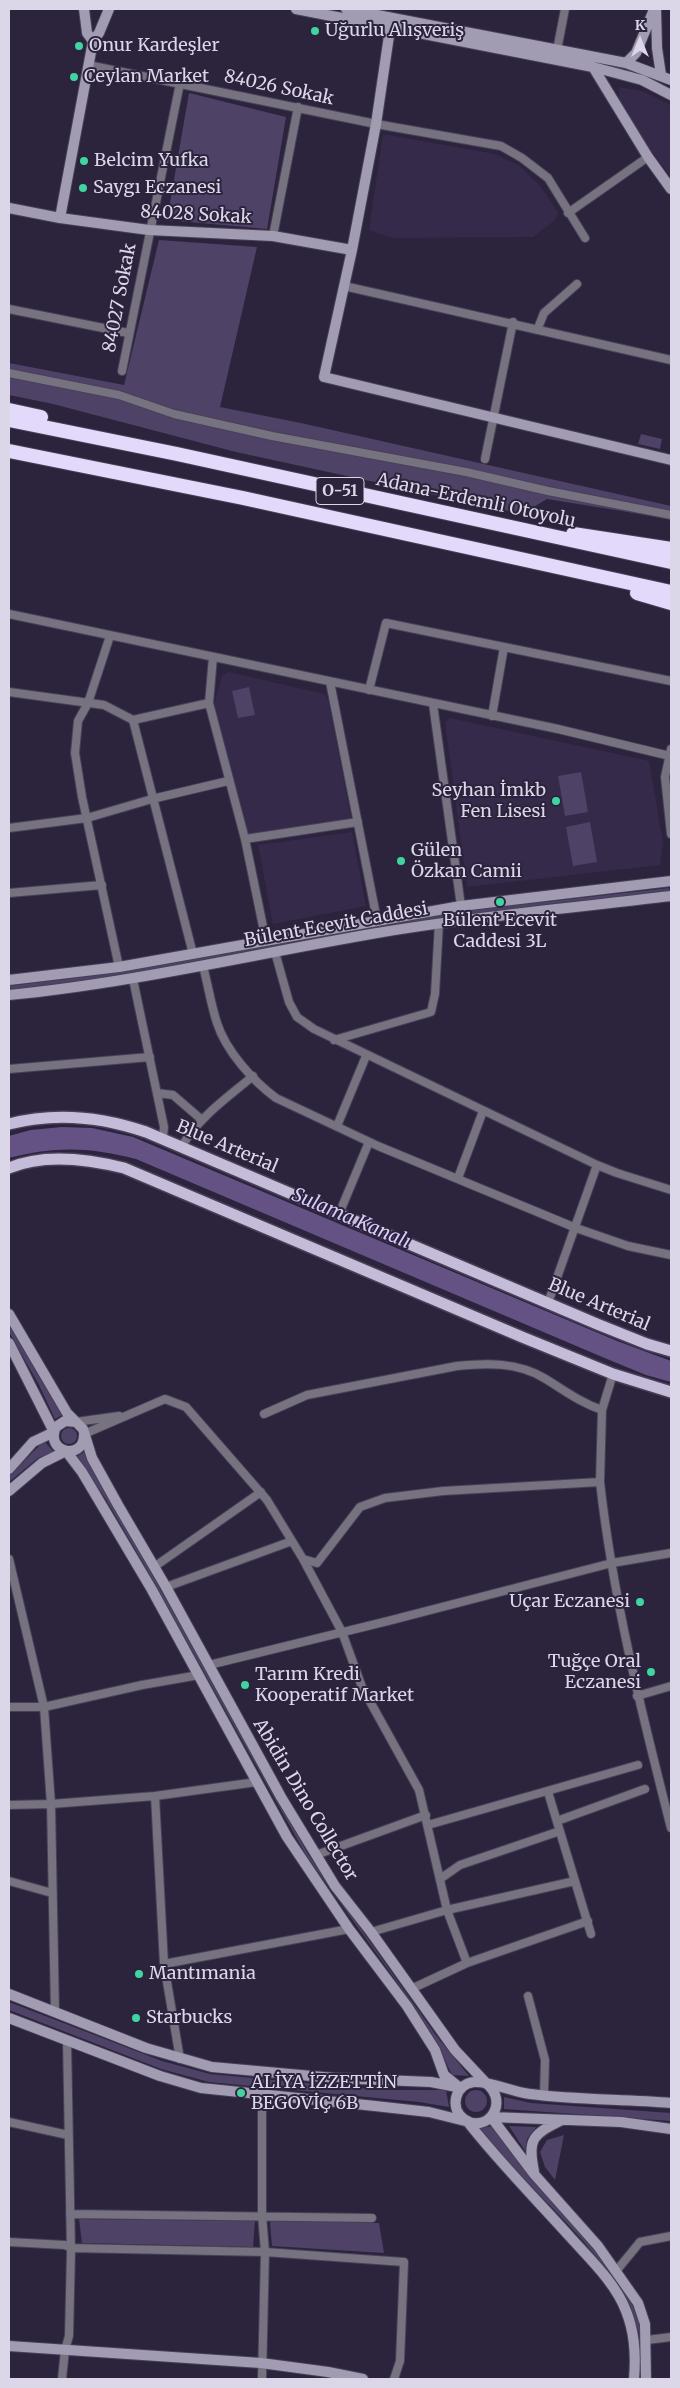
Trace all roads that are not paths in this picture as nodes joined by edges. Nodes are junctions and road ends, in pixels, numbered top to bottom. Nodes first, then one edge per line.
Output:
1 (84, 9) edge
2 (110, 9) edge
3 (296, 9) edge
4 (346, 9) edge
5 (565, 9) edge
6 (655, 9) edge
7 (383, 12) edge
8 (390, 29) junction
9 (93, 41) junction
10 (557, 50) junction
11 (626, 63) junction
12 (88, 65) junction
13 (593, 67) junction
14 (661, 75) junction
15 (671, 80) edge
16 (180, 83) junction
17 (671, 94) edge
18 (298, 108) junction
19 (376, 124) junction
20 (648, 158) junction
21 (671, 189) edge
22 (9, 208) edge
23 (568, 213) junction
24 (60, 218) junction
25 (149, 230) junction
26 (273, 236) junction
27 (585, 238) dead end
28 (352, 250) junction
29 (577, 284) dead end
30 (344, 286) junction
31 (9, 309) edge
32 (513, 322) junction
33 (538, 328) junction
34 (128, 332) junction
35 (671, 360) edge
36 (122, 371) dead end
37 (9, 373) edge
38 (9, 410) edge
39 (493, 418) junction
40 (9, 420) edge
41 (9, 450) edge
42 (177, 454) junction
43 (485, 458) dead end
44 (671, 460) edge
45 (671, 515) edge
46 (510, 528) junction
47 (671, 549) edge
48 (516, 559) junction
49 (671, 562) edge
50 (671, 592) edge
51 (671, 603) edge
52 (9, 614) edge
53 (110, 636) junction
54 (504, 647) junction
55 (213, 658) junction
56 (671, 681) edge
57 (330, 682) junction
58 (369, 690) junction
59 (9, 692) edge
60 (88, 703) junction
61 (209, 703) junction
62 (433, 704) junction
63 (492, 716) junction
64 (133, 720) junction
65 (670, 755) edge
66 (228, 781) junction
67 (152, 799) junction
68 (87, 818) junction
69 (358, 822) junction
70 (9, 828) edge
71 (671, 834) edge
72 (245, 839) junction
73 (671, 881) edge
74 (102, 884) junction
75 (9, 893) edge
76 (671, 896) edge
77 (460, 906) junction
78 (377, 920) junction
79 (439, 923) junction
80 (266, 941) junction
81 (275, 952) junction
82 (193, 954) junction
83 (203, 966) junction
84 (119, 967) junction
85 (132, 979) junction
86 (9, 980) edge
87 (9, 995) edge
88 (334, 1040) junction
89 (366, 1056) junction
90 (150, 1057) junction
91 (9, 1069) edge
92 (252, 1076) junction
93 (158, 1093) junction
94 (483, 1112) junction
95 (202, 1120) junction
96 (9, 1124) edge
97 (337, 1126) junction
98 (163, 1138) junction
99 (370, 1142) junction
100 (182, 1146) junction
101 (597, 1165) junction
102 (9, 1168) edge
103 (458, 1178) junction
104 (671, 1190) edge
105 (339, 1214) junction
106 (576, 1228) junction
107 (671, 1255) edge
108 (548, 1303) junction
109 (9, 1314) edge
110 (9, 1343) edge
111 (671, 1351) edge
112 (613, 1374) junction
113 (671, 1392) edge
114 (602, 1410) junction
115 (129, 1414) junction
116 (264, 1414) dead end
117 (76, 1422) junction
118 (54, 1432) junction
119 (84, 1434) junction
120 (66, 1451) junction
121 (9, 1468) edge
122 (600, 1482) junction
123 (9, 1490) edge
124 (261, 1492) junction
125 (292, 1541) junction
126 (671, 1553) edge
127 (9, 1559) edge
128 (303, 1559) junction
129 (612, 1563) junction
130 (154, 1567) junction
131 (166, 1587) junction
132 (342, 1632) junction
133 (209, 1665) junction
134 (199, 1675) junction
135 (671, 1686) edge
136 (637, 1696) junction
137 (9, 1707) edge
138 (44, 1707) junction
139 (638, 1766) dead end
140 (257, 1782) junction
141 (645, 1790) dead end
142 (548, 1792) junction
143 (667, 1794) edge
144 (155, 1796) junction
145 (51, 1804) junction
146 (9, 1805) edge
147 (426, 1815) junction
148 (557, 1821) junction
149 (428, 1825) junction
150 (671, 1828) edge
151 (560, 1831) junction
152 (316, 1855) junction
153 (440, 1879) junction
154 (9, 1881) edge
155 (575, 1881) junction
156 (52, 1893) junction
157 (447, 1910) junction
158 (588, 1921) junction
159 (349, 1929) junction
160 (371, 1932) junction
161 (591, 1934) dead end
162 (468, 1963) junction
163 (164, 1964) junction
164 (411, 1989) junction
165 (9, 1994) edge
166 (528, 1996) dead end
167 (55, 2012) junction
168 (9, 2018) edge
169 (67, 2041) junction
170 (180, 2059) junction
171 (486, 2083) junction
172 (460, 2088) junction
173 (262, 2094) junction
174 (544, 2095) junction
175 (671, 2103) edge
176 (491, 2116) junction
177 (563, 2120) junction
178 (467, 2121) junction
179 (9, 2122) edge
180 (671, 2128) edge
181 (68, 2135) junction
182 (534, 2174) junction
183 (70, 2214) junction
184 (262, 2215) junction
185 (372, 2218) dead end
186 (671, 2236) edge
187 (9, 2242) edge
188 (71, 2248) junction
189 (265, 2252) junction
190 (617, 2270) junction
191 (671, 2337) edge
192 (647, 2340) junction
193 (9, 2346) edge
194 (65, 2350) junction
195 (262, 2363) junction
196 (62, 2379) edge
197 (262, 2379) edge
198 (363, 2379) edge
199 (394, 2379) edge
200 (634, 2379) edge
201 (646, 2379) edge

1 - 9 main road
2 - 9 main road
3 - 8 main road
4 - 7 main road
5 - 10 street
6 - 11 main road
6 - 14 main road
7 - 10 main road
8 - 13 main road
8 - 19 main road
9 - 12 main road
10 - 11 main road
11 - 14 main road
12 - 16 street, 84026 Sokak
12 - 24 main road
13 - 17 main road
13 - 20 main road
14 - 15 main road
16 - 18 street, 84026 Sokak
16 - 25 street, 84027 Sokak
18 - 19 street, 84026 Sokak
18 - 26 street
19 - 23 street, 84026 Sokak
19 - 28 main road
20 - 21 main road
20 - 23 street
22 - 24 main road, 84028 Sokak
23 - 27 street, 84026 Sokak
24 - 25 main road, 84028 Sokak
25 - 26 main road, 84028 Sokak
25 - 34 street, 84027 Sokak
26 - 28 main road, 84028 Sokak
28 - 30 main road
29 - 33 street
30 - 32 street
30 - 39 main road
31 - 34 street
32 - 33 street
32 - 39 street
33 - 35 street
34 - 36 street, 84027 Sokak
37 - 45 street
38 - 42 highway
39 - 43 street
39 - 44 main road
40 - 42 highway, Adana-Erdemli Otoyolu / O-51
41 - 48 highway, O-51
42 - 46 highway, Adana-Erdemli Otoyolu / O-51
46 - 47 highway
46 - 49 highway, Adana-Erdemli Otoyolu / O-51
48 - 50 highway, O-51
48 - 51 highway
52 - 53 street
53 - 55 street
53 - 60 street
54 - 56 street
54 - 58 street
54 - 63 street
55 - 57 street
55 - 61 street
57 - 58 street
57 - 69 street
58 - 62 street
59 - 60 street
60 - 64 street
60 - 68 street
61 - 64 street
61 - 66 street
62 - 63 street
62 - 77 street
63 - 65 street
64 - 67 street
65 - 71 street
66 - 67 street
66 - 72 street
67 - 68 street
67 - 82 street
68 - 70 street
68 - 74 street
69 - 72 street
69 - 78 street
72 - 80 street
73 - 77 main road, Bülent Ecevit Caddesi
74 - 75 street
74 - 84 street
76 - 79 main road, Bülent Ecevit Caddesi
77 - 78 main road, Bülent Ecevit Caddesi
78 - 80 main road, Bülent Ecevit Caddesi
79 - 81 main road, Bülent Ecevit Caddesi
79 - 88 street
80 - 82 main road, Bülent Ecevit Caddesi
81 - 83 main road, Bülent Ecevit Caddesi
81 - 88 street
82 - 84 main road, Bülent Ecevit Caddesi
83 - 85 main road, Bülent Ecevit Caddesi
83 - 92 street
84 - 86 main road, Bülent Ecevit Caddesi
85 - 87 main road, Bülent Ecevit Caddesi
85 - 90 street
88 - 89 street
89 - 94 street
89 - 97 street
90 - 91 street
90 - 93 street
92 - 95 street
92 - 97 street
93 - 95 street
93 - 98 street
94 - 101 street
94 - 103 street
95 - 100 street
96 - 98 main road, Blue Arterial
97 - 99 street
98 - 100 main road, Blue Arterial
99 - 103 street
99 - 105 street
100 - 105 main road, Blue Arterial
101 - 104 street
101 - 106 street
102 - 112 main road
103 - 106 street
105 - 108 main road, Blue Arterial
106 - 107 street
106 - 108 street
108 - 111 main road, Blue Arterial
109 - 117 main road
110 - 118 main road
112 - 113 main road
112 - 114 street
114 - 116 street
114 - 122 street
115 - 117 street
115 - 119 street
115 - 124 street
117 - 118 main road
117 - 119 main road
118 - 120 main road
118 - 121 main road
119 - 120 main road
119 - 130 main road, Abidin Dino Collector
120 - 123 main road
120 - 134 main road, Abidin Dino Collector
122 - 128 street
122 - 129 street
124 - 125 street
124 - 130 street
125 - 128 street
125 - 131 street
126 - 129 street
127 - 138 street
128 - 132 street
129 - 132 street
129 - 136 street
130 - 131 main road, Abidin Dino Collector
131 - 133 main road, Abidin Dino Collector
132 - 133 street
132 - 147 street
133 - 152 main road, Abidin Dino Collector
134 - 138 street
134 - 140 main road, Abidin Dino Collector
135 - 136 street
136 - 143 street
137 - 138 street
138 - 145 street
139 - 142 street
140 - 144 street
140 - 159 main road, Abidin Dino Collector
141 - 148 street
142 - 148 street
142 - 149 street
143 - 150 street
144 - 145 street
144 - 163 street
145 - 146 street
145 - 156 street
147 - 149 street
147 - 152 street
148 - 151 street
149 - 153 street
151 - 153 street
151 - 155 street
152 - 160 main road, Abidin Dino Collector
153 - 157 street
154 - 156 street
155 - 157 street
155 - 158 street
156 - 167 street
157 - 160 street
157 - 162 street
158 - 161 street
158 - 162 street
159 - 163 street
159 - 172 main road, Abidin Dino Collector
160 - 164 main road, Abidin Dino Collector
162 - 164 street
163 - 170 street
164 - 171 main road, Abidin Dino Collector
165 - 167 main road
166 - 174 street
167 - 170 main road
168 - 169 main road
169 - 173 main road
169 - 181 street
170 - 172 main road
171 - 172 main road
171 - 174 main road
171 - 176 main road
172 - 178 main road
173 - 178 main road
173 - 184 street
174 - 175 main road
176 - 177 main road
176 - 178 main road
176 - 182 main road
177 - 180 main road
177 - 182 main road
178 - 200 main road
179 - 181 street
181 - 183 street
182 - 190 main road
183 - 184 street
183 - 188 street
184 - 185 street
184 - 189 street
186 - 190 street
187 - 188 street
188 - 189 street
188 - 194 street
189 - 195 street
189 - 199 street
190 - 192 main road
191 - 192 street
192 - 201 main road
193 - 194 main road
194 - 195 main road
194 - 196 street
195 - 197 street
195 - 198 main road

